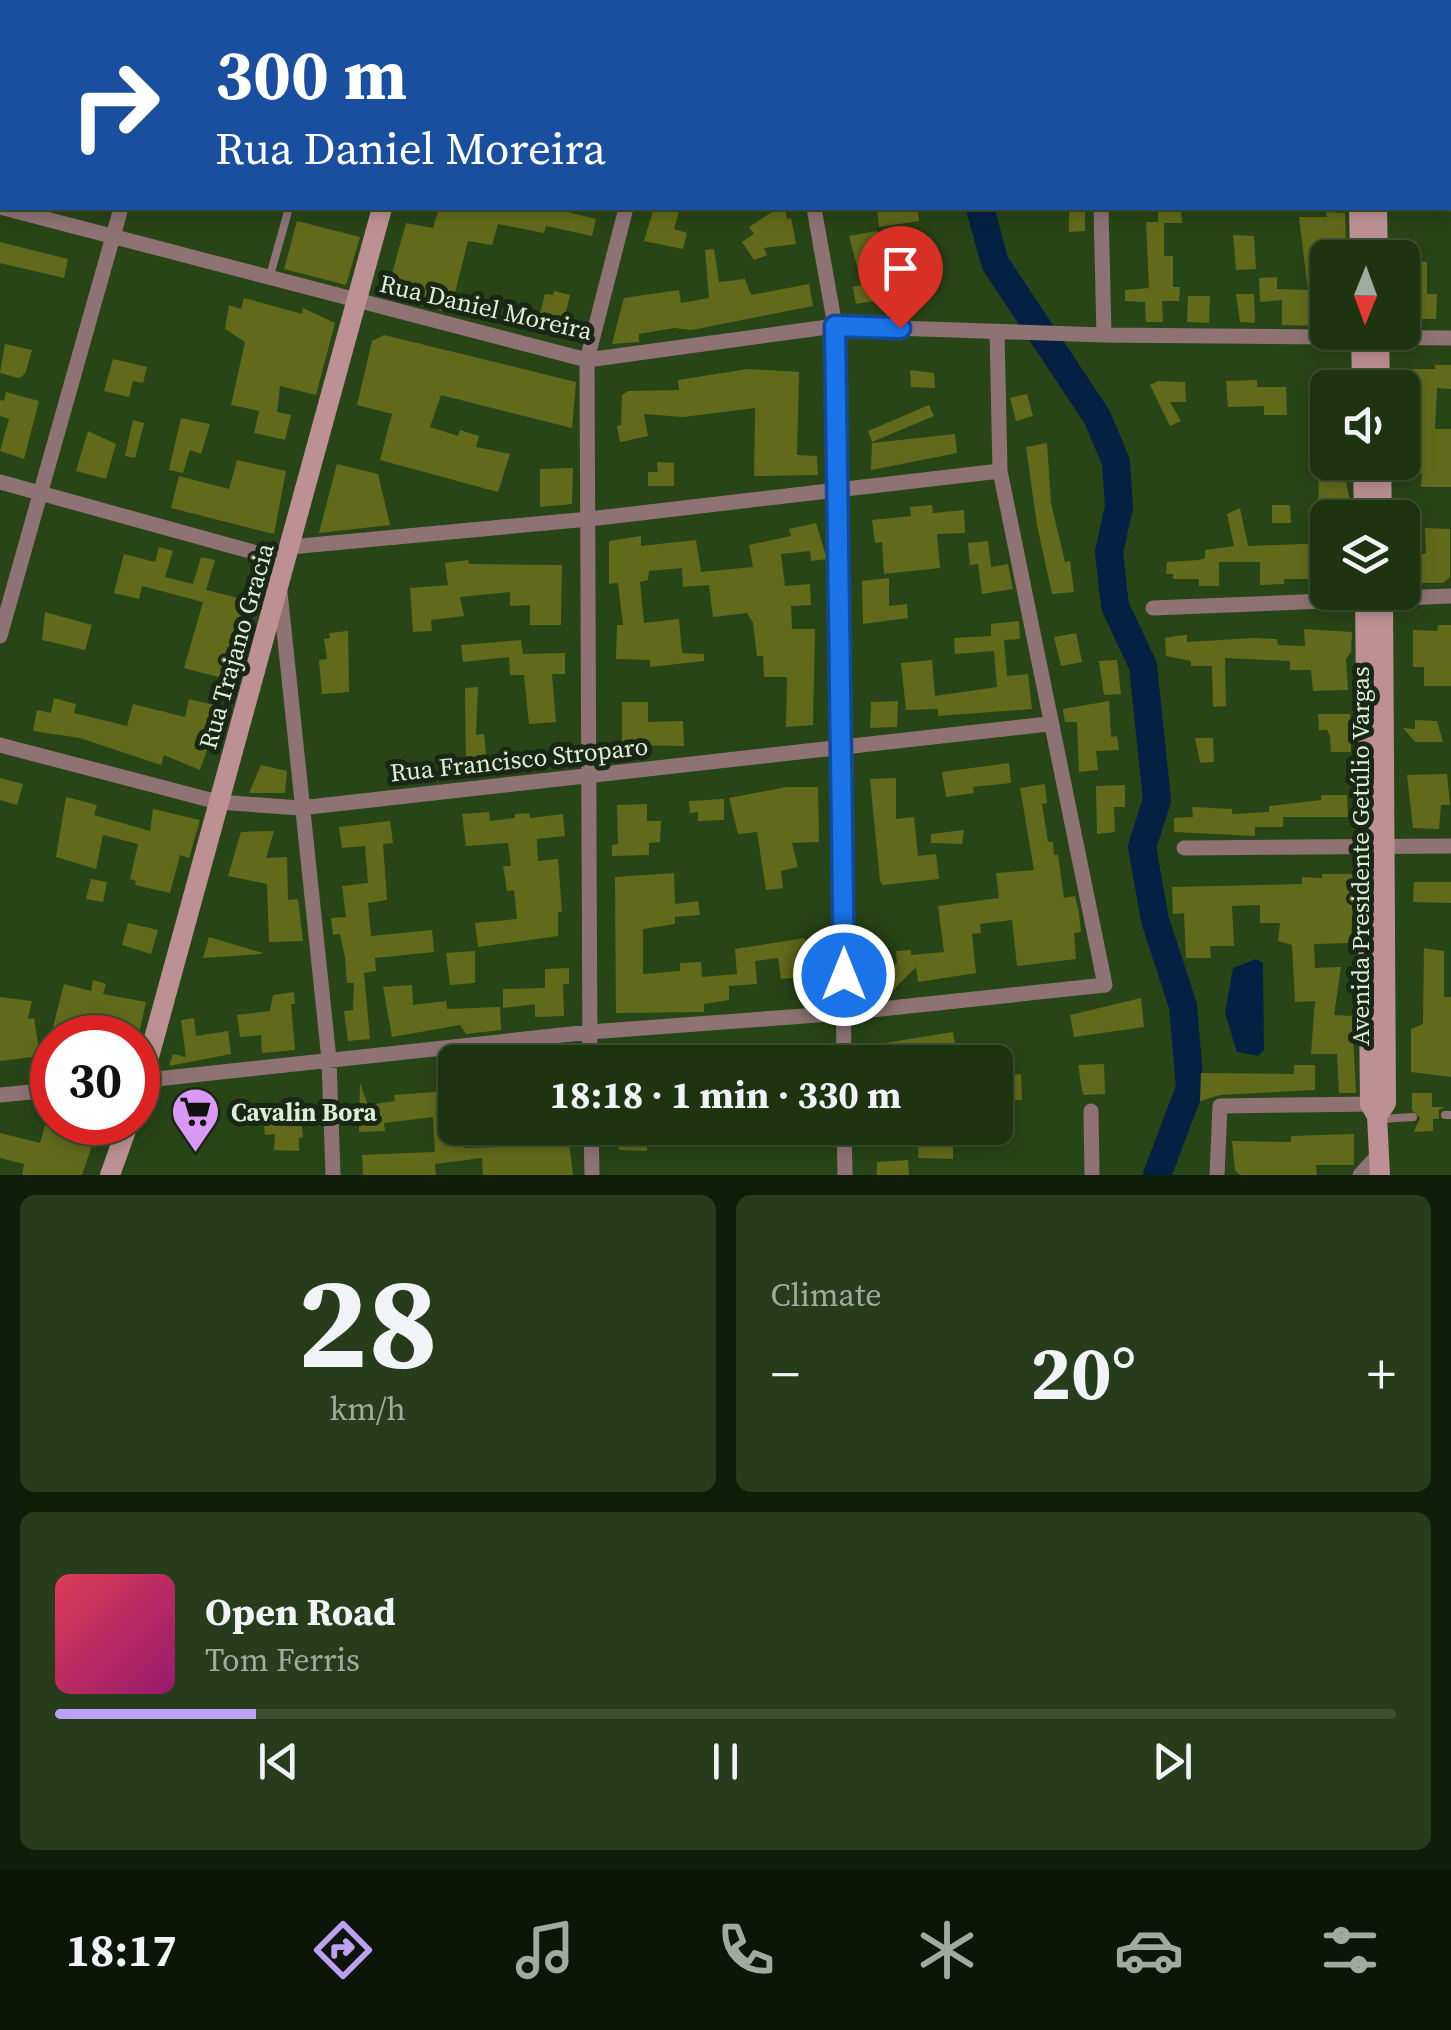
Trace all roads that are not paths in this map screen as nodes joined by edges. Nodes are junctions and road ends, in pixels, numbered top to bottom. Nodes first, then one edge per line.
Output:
1 (11, 210) edge
2 (120, 210) edge
3 (288, 210) edge
4 (377, 210) edge
5 (625, 210) edge
6 (814, 210) edge
7 (1101, 210) edge
8 (1359, 210) edge
9 (1377, 210) edge
10 (113, 237) junction
11 (1360, 240) edge
12 (1378, 240) edge
13 (268, 279) junction
14 (356, 303) junction
15 (835, 326) junction
16 (997, 332) junction
17 (1104, 335) junction
18 (1310, 336) edge
19 (1420, 337) edge
20 (1451, 338) edge
21 (587, 360) junction
22 (1000, 471) junction
23 (0, 482) edge
24 (839, 487) junction
25 (42, 493) junction
26 (590, 519) junction
27 (288, 554) junction
28 (279, 585) junction
29 (1420, 596) edge
30 (1451, 596) edge
31 (1310, 599) edge
32 (1153, 608) dead end
33 (1374, 610) edge
34 (0, 636) edge
35 (1048, 724) junction
36 (0, 745) edge
37 (842, 746) junction
38 (590, 778) junction
39 (218, 802) junction
40 (300, 808) junction
41 (1451, 846) edge
42 (1377, 847) junction
43 (1184, 848) dead end
44 (844, 1013) junction
45 (159, 1015) edge
46 (590, 1032) junction
47 (590, 1045) edge
48 (844, 1045) edge
49 (329, 1059) junction
50 (160, 1084) edge
51 (30, 1092) edge
52 (0, 1095) edge
53 (1090, 1110) dead end
54 (1378, 1110) junction
55 (1413, 1117) dead end
56 (121, 1145) edge
57 (592, 1145) edge
58 (844, 1145) edge
59 (1380, 1164) edge
60 (110, 1175) edge
61 (333, 1175) edge
62 (592, 1175) edge
63 (844, 1175) edge
64 (1092, 1175) edge
65 (1217, 1175) edge
66 (1360, 1175) edge

1 - 10 street, Rua Daniel Moreira
2 - 10 street
3 - 13 lane
4 - 14 main road, Rua Trajano Gracia
5 - 21 street
6 - 15 street
7 - 17 street
8 - 11 main road
9 - 12 main road
10 - 13 street, Rua Daniel Moreira
10 - 25 street
13 - 14 street, Rua Daniel Moreira
14 - 21 street, Rua Daniel Moreira
14 - 27 main road, Rua Trajano Gracia
15 - 16 street, Rua Daniel Moreira
15 - 21 street, Rua Daniel Moreira
15 - 24 street
16 - 17 street, Rua Daniel Moreira
16 - 22 street
17 - 18 street, Rua Daniel Moreira
19 - 20 street, Rua Daniel Moreira
21 - 26 street
22 - 24 street
22 - 35 street
23 - 25 street
24 - 26 street
24 - 37 street
25 - 27 street
25 - 34 street
26 - 27 street
26 - 38 street
27 - 28 main road, Rua Trajano Gracia
28 - 39 main road, Rua Trajano Gracia
28 - 40 street
29 - 30 street
31 - 32 street
33 - 42 main road, Avenida Presidente Getúlio Vargas
35 - 37 street, Rua Francisco Stroparo
35 - 44 street
36 - 39 street, Rua Francisco Stroparo
37 - 38 street, Rua Francisco Stroparo
37 - 44 street
38 - 40 street, Rua Francisco Stroparo
38 - 46 street
39 - 40 street, Rua Francisco Stroparo
39 - 45 main road, Rua Trajano Gracia
40 - 49 street
41 - 42 street
42 - 43 street
42 - 54 main road, Avenida Presidente Getúlio Vargas
44 - 46 street
44 - 48 street
46 - 47 street
46 - 49 street
49 - 50 street
49 - 61 street
51 - 52 street
53 - 64 street
54 - 55 lane
54 - 59 main road, Avenida Presidente Getúlio Vargas
54 - 65 street
56 - 60 main road
57 - 62 street
58 - 63 street
59 - 66 street

